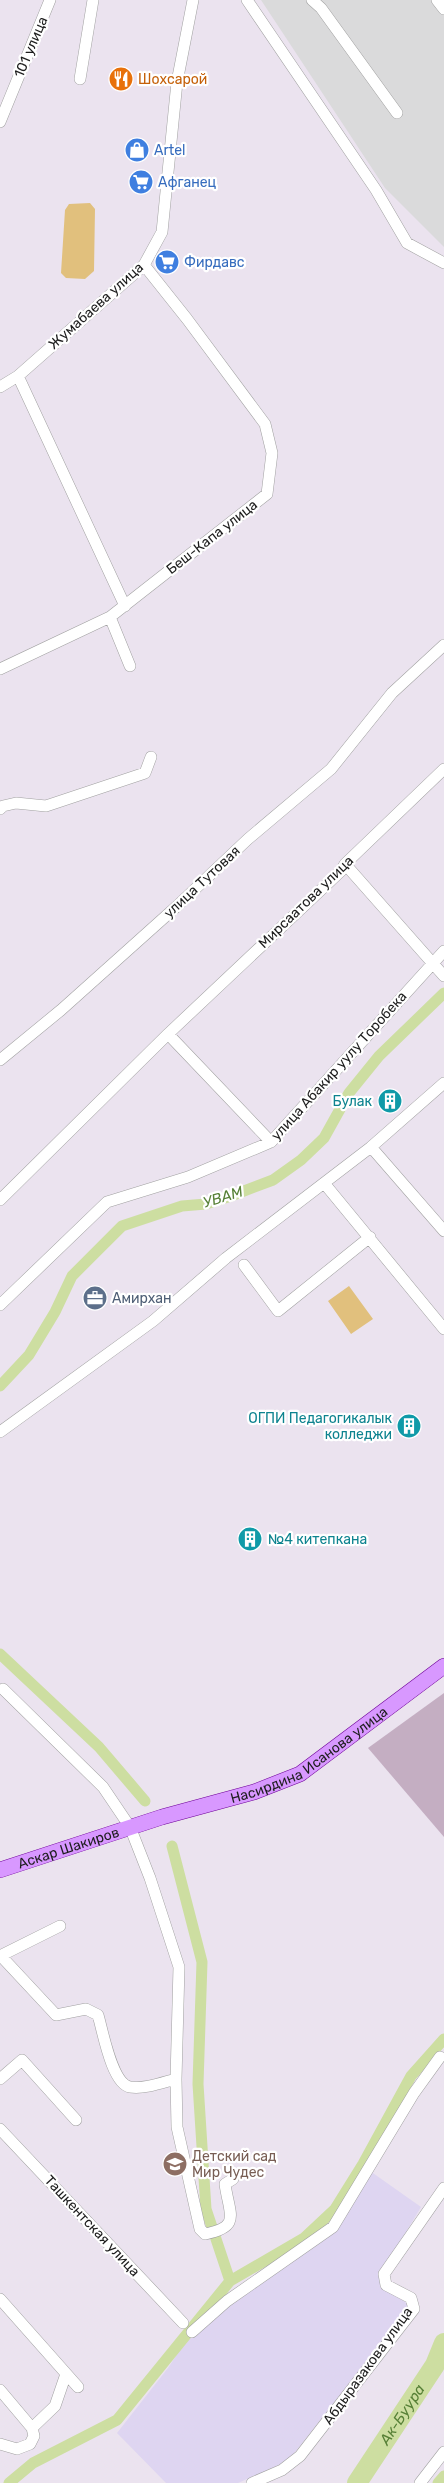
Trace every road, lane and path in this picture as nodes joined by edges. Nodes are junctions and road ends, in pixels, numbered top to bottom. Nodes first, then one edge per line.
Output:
1 (50, 0) edge
2 (93, 0) edge
3 (193, 0) edge
4 (247, 0) edge
5 (312, 0) edge
6 (437, 0) edge
7 (444, 9) edge
8 (80, 79) dead end
9 (397, 113) dead end
10 (0, 122) edge
11 (444, 263) edge
12 (144, 265) junction
13 (18, 376) junction
14 (0, 387) edge
15 (125, 606) junction
16 (110, 616) junction
17 (444, 645) edge
18 (130, 666) dead end
19 (0, 669) edge
20 (151, 757) dead end
21 (444, 769) edge
22 (0, 808) edge
23 (345, 864) junction
24 (444, 951) edge
25 (438, 970) edge
26 (168, 1034) junction
27 (0, 1060) edge
28 (444, 1083) edge
29 (271, 1142) junction
30 (371, 1147) junction
31 (324, 1184) junction
32 (0, 1200) edge
33 (444, 1231) edge
34 (370, 1237) junction
35 (244, 1265) dead end
36 (0, 1304) edge
37 (444, 1329) edge
38 (0, 1432) edge
39 (444, 1666) edge
40 (3, 1689) dead end
41 (133, 1826) junction
42 (0, 1870) edge
43 (60, 1926) dead end
44 (1, 1956) edge
45 (440, 2058) dead end
46 (0, 2079) edge
47 (176, 2079) junction
48 (76, 2120) dead end
49 (0, 2129) edge
50 (233, 2179) dead end
51 (444, 2188) edge
52 (0, 2299) edge
53 (183, 2323) dead end
54 (192, 2332) dead end
55 (66, 2374) junction
56 (78, 2387) dead end
57 (0, 2390) edge
58 (32, 2428) junction
59 (0, 2444) edge
60 (444, 2452) edge
61 (252, 2483) edge
62 (420, 2483) edge

1 - 10 street, 101 улица
2 - 8 street
3 - 12 street, Жумабаева улица
4 - 11 street
5 - 9 street
6 - 7 street
12 - 13 street, Жумабаева улица
12 - 15 street, Беш-Капа улица
13 - 14 street, Жумабаева улица
13 - 15 street
15 - 16 street, Беш-Капа улица
16 - 18 street
16 - 19 street, Беш-Капа улица
17 - 27 street, улица Тутовая
20 - 22 street
21 - 23 street, Мирсаатова улица
23 - 25 street
23 - 26 street, Мирсаатова улица
24 - 25 street, улица Абакир уулу Торобека
25 - 29 street, улица Абакир уулу Торобека
26 - 29 street
26 - 32 street, Мирсаатова улица
28 - 30 street
29 - 36 street, улица Абакир уулу Торобека
30 - 31 street
30 - 33 street
31 - 34 street
31 - 38 street
34 - 35 street
34 - 37 street
39 - 41 main road, Насирдина Исанова улица
40 - 41 street
41 - 42 main road, Аскар Шакиров
41 - 47 street
43 - 44 street
44 - 47 street
45 - 54 street
46 - 48 street
47 - 50 street
49 - 53 street, Ташкентская улица
51 - 61 street, Абдыразакова улица
52 - 55 street
55 - 56 street
55 - 58 street
57 - 58 street
58 - 59 street
60 - 62 street

